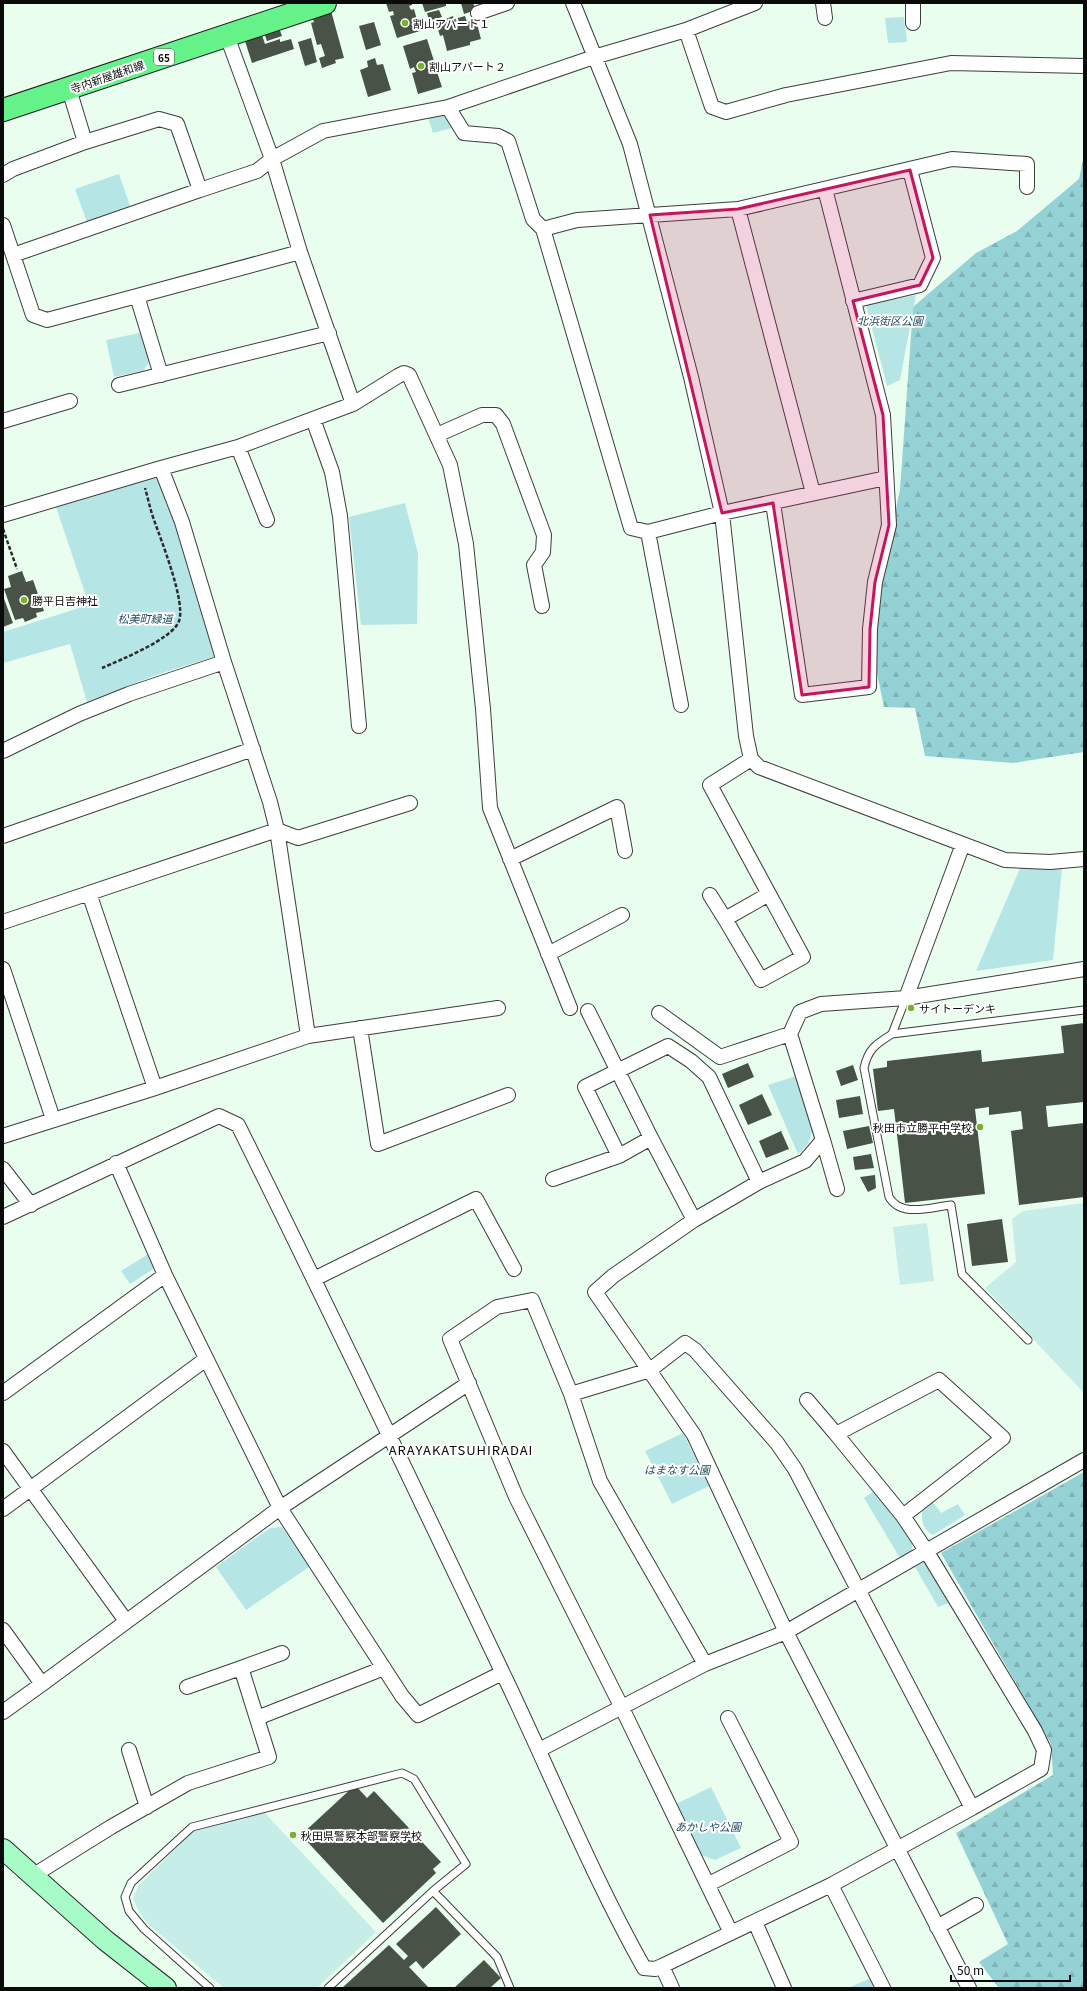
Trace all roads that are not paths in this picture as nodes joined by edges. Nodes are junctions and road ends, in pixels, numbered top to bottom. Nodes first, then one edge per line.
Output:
1 (325, 3) edge
2 (507, 3) edge
3 (573, 3) edge
4 (755, 3) edge
5 (823, 3) edge
6 (913, 3) edge
7 (478, 12) dead end
8 (825, 18) dead end
9 (913, 23) dead end
10 (686, 30) junction
11 (226, 36) junction
12 (594, 57) junction
13 (1084, 66) edge
14 (69, 89) junction
15 (448, 106) junction
16 (3, 110) edge
17 (85, 142) junction
18 (272, 159) junction
19 (910, 170) junction
20 (3, 175) edge
21 (1026, 187) dead end
22 (825, 189) junction
23 (200, 190) junction
24 (738, 209) junction
25 (650, 215) junction
26 (3, 225) edge
27 (543, 230) junction
28 (300, 252) junction
29 (13, 255) junction
30 (137, 296) junction
31 (853, 301) junction
32 (329, 333) junction
33 (162, 375) junction
34 (119, 385) dead end
35 (70, 401) dead end
36 (353, 404) junction
37 (312, 419) junction
38 (3, 421) edge
39 (437, 435) junction
40 (238, 447) junction
41 (161, 468) junction
42 (886, 478) junction
43 (813, 493) junction
44 (773, 503) junction
45 (722, 513) junction
46 (3, 515) edge
47 (267, 520) dead end
48 (648, 532) junction
49 (542, 606) dead end
50 (224, 662) junction
51 (681, 705) dead end
52 (359, 726) dead end
53 (254, 749) junction
54 (3, 751) edge
55 (751, 759) junction
56 (410, 803) dead end
57 (277, 830) junction
58 (3, 836) edge
59 (963, 844) junction
60 (625, 851) dead end
61 (510, 859) junction
62 (1084, 859) edge
63 (89, 893) junction
64 (769, 894) junction
65 (710, 895) dead end
66 (622, 915) dead end
67 (725, 919) junction
68 (3, 922) edge
69 (548, 954) junction
70 (3, 969) edge
71 (1084, 969) edge
72 (906, 998) junction
73 (498, 1008) dead end
74 (570, 1008) dead end
75 (1084, 1010) edge
76 (588, 1011) dead end
77 (659, 1013) dead end
78 (360, 1028) junction
79 (790, 1034) junction
80 (892, 1034) junction
81 (308, 1036) junction
82 (617, 1071) junction
83 (155, 1088) junction
84 (508, 1095) dead end
85 (53, 1120) junction
86 (3, 1136) edge
87 (650, 1138) junction
88 (823, 1140) junction
89 (619, 1156) junction
90 (116, 1163) junction
91 (3, 1169) edge
92 (553, 1180) dead end
93 (759, 1182) junction
94 (837, 1190) dead end
95 (31, 1205) junction
96 (3, 1217) edge
97 (694, 1220) junction
98 (514, 1269) dead end
99 (165, 1275) junction
100 (314, 1279) junction
101 (1028, 1340) dead end
102 (206, 1359) junction
103 (650, 1370) junction
104 (469, 1383) junction
105 (3, 1394) edge
106 (571, 1394) junction
107 (807, 1400) dead end
108 (836, 1434) junction
109 (388, 1435) junction
110 (3, 1451) edge
111 (1084, 1460) edge
112 (30, 1489) junction
113 (280, 1508) junction
114 (3, 1509) edge
115 (903, 1516) junction
116 (927, 1552) junction
117 (858, 1591) junction
118 (126, 1621) junction
119 (3, 1630) edge
120 (786, 1632) junction
121 (282, 1653) dead end
122 (705, 1664) junction
123 (384, 1668) junction
124 (238, 1670) junction
125 (502, 1673) junction
126 (42, 1684) junction
127 (187, 1687) dead end
128 (622, 1708) junction
129 (3, 1712) edge
130 (257, 1718) junction
131 (728, 1718) dead end
132 (129, 1750) dead end
133 (539, 1750) junction
134 (147, 1807) junction
135 (972, 1808) junction
136 (897, 1850) junction
137 (5, 1854) edge
138 (34, 1875) junction
139 (709, 1884) junction
140 (831, 1885) junction
141 (432, 1891) junction
142 (976, 1905) dead end
143 (756, 1922) junction
144 (937, 1927) junction
145 (731, 1933) junction
146 (662, 1966) junction
147 (166, 1988) edge
148 (210, 1988) edge
149 (328, 1988) edge
150 (510, 1988) edge
151 (672, 1988) edge
152 (784, 1988) edge
153 (883, 1988) edge
154 (969, 1988) edge

1 - 11 main road, 寺内新屋雄和線 / 65
2 - 7 street
3 - 12 street
4 - 10 street
5 - 8 street
6 - 9 street
10 - 12 street
10 - 13 street
11 - 14 main road, 寺内新屋雄和線 / 65
11 - 18 street
12 - 15 street
12 - 25 street
14 - 16 main road, 寺内新屋雄和線 / 65
14 - 17 street
15 - 18 street
15 - 27 street
17 - 20 street
17 - 23 street
18 - 23 street
18 - 28 street
19 - 21 street
19 - 22 street
19 - 31 street
22 - 24 street
22 - 31 street
23 - 29 street
24 - 25 street
24 - 43 street
25 - 27 street
25 - 45 street
26 - 29 street
27 - 48 street
28 - 30 street
28 - 32 street
29 - 30 street
30 - 33 street
31 - 42 street
32 - 33 street
32 - 36 street
33 - 34 street
35 - 38 street
36 - 37 street
36 - 39 street
37 - 40 street
37 - 52 street
39 - 49 street
39 - 61 street
40 - 41 street
40 - 47 street
41 - 46 street
41 - 50 street
42 - 43 street
42 - 44 street
43 - 44 street
44 - 45 street
45 - 48 street
45 - 55 street
48 - 51 street
50 - 53 street
50 - 54 street
53 - 57 street
53 - 58 street
55 - 59 street
55 - 64 street
56 - 57 street
57 - 63 street
57 - 81 street
59 - 62 street
59 - 72 street
60 - 61 street
61 - 69 street
63 - 68 street
63 - 83 street
64 - 67 street
64 - 67 street
65 - 67 street
66 - 69 street
69 - 74 street
70 - 85 street
71 - 72 street
72 - 79 street
72 - 80 lane
73 - 78 street
75 - 80 lane
76 - 82 street
77 - 79 street
78 - 81 street
78 - 84 street
79 - 88 street
80 - 101 lane
81 - 83 street
82 - 87 street
82 - 89 street
82 - 93 street
83 - 85 street
85 - 86 street
87 - 89 street
87 - 97 street
88 - 93 street
88 - 94 street
89 - 92 street
90 - 95 street
90 - 99 street
90 - 100 street
91 - 95 street
93 - 97 street
95 - 96 street
97 - 103 street
98 - 100 street
99 - 102 street
99 - 105 street
100 - 109 street
102 - 112 street
102 - 113 street
103 - 106 street
103 - 117 street
103 - 120 street
104 - 106 street
104 - 109 street
104 - 128 street
106 - 122 street
107 - 108 street
108 - 115 street
108 - 115 street
109 - 113 street
109 - 125 street
110 - 112 street
111 - 116 street
112 - 114 street
112 - 118 street
113 - 118 street
113 - 123 street
115 - 116 street
116 - 117 street
116 - 135 street
117 - 120 street
117 - 135 street
118 - 126 street
119 - 126 street
120 - 122 street
120 - 136 street
121 - 124 street
122 - 128 street
123 - 125 street
123 - 130 street
124 - 127 street
124 - 130 street
125 - 133 street
126 - 129 street
128 - 133 street
128 - 139 street
130 - 134 street
131 - 139 street
132 - 134 street
133 - 146 street
134 - 138 street
135 - 136 street
136 - 140 street
136 - 144 street
137 - 138 street
138 - 147 street
139 - 145 street
140 - 143 street
140 - 153 street
141 - 148 lane
141 - 149 lane
141 - 150 lane
142 - 144 street
143 - 145 street
143 - 152 street
144 - 154 street
145 - 146 street
146 - 151 street

